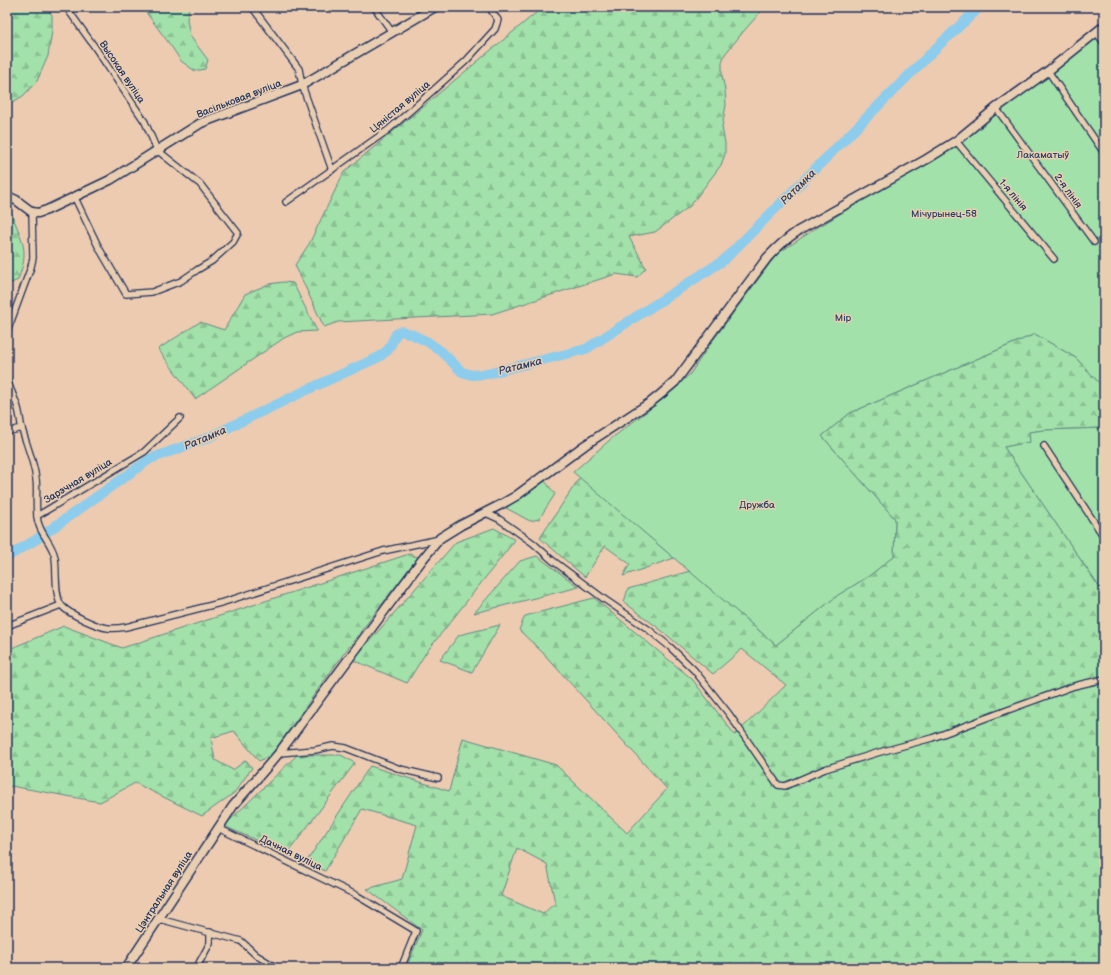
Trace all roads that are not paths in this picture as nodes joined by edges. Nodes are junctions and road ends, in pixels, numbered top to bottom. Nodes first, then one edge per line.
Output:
1 (66, 7) edge
2 (252, 7) edge
3 (374, 7) edge
4 (435, 7) edge
5 (489, 7) edge
6 (1104, 26) edge
7 (392, 32) junction
8 (1097, 34) junction
9 (1104, 43) edge
10 (1049, 72) junction
11 (302, 85) junction
12 (998, 110) junction
13 (957, 142) junction
14 (157, 150) junction
15 (1104, 153) edge
16 (332, 170) junction
17 (7, 196) edge
18 (74, 198) junction
19 (286, 202) dead end
20 (30, 210) junction
21 (1094, 242) dead end
22 (1054, 259) dead end
23 (7, 332) edge
24 (7, 380) edge
25 (180, 418) dead end
26 (22, 428) junction
27 (7, 432) edge
28 (1044, 446) dead end
29 (486, 513) junction
30 (37, 516) junction
31 (1104, 537) edge
32 (440, 538) junction
33 (61, 605) junction
34 (7, 626) edge
35 (1104, 680) edge
36 (279, 753) junction
37 (438, 778) dead end
38 (218, 828) junction
39 (159, 919) junction
40 (210, 932) junction
41 (126, 968) edge
42 (198, 968) edge
43 (276, 968) edge
44 (401, 968) edge

1 - 14 street, Высокая вуліца
2 - 11 street
3 - 7 street
4 - 7 street, Васільковая вуліца
5 - 16 street, Цяністая вуліца
6 - 8 street, Цэнтральная вуліца
7 - 11 street, Васільковая вуліца
8 - 9 street
8 - 10 street, Цэнтральная вуліца
10 - 12 street, Цэнтральная вуліца
10 - 15 street
11 - 14 street, Васільковая вуліца
11 - 16 street
12 - 13 street, Цэнтральная вуліца
12 - 21 street, 2-я лінія
13 - 22 street, 1-я лінія
13 - 29 street, Цэнтральная вуліца
14 - 18 street, Васільковая вуліца
14 - 18 street
16 - 19 street, Цяністая вуліца
17 - 20 street
18 - 20 street, Васільковая вуліца
20 - 23 street
24 - 26 street, Зарэчная вуліца
25 - 30 street, Зарэчная вуліца
26 - 27 street
26 - 30 street, Зарэчная вуліца
28 - 31 street
29 - 32 street, Цэнтральная вуліца
29 - 35 street
30 - 33 street
32 - 33 street
32 - 36 street, Цэнтральная вуліца
33 - 34 street
36 - 37 street
36 - 38 street, Цэнтральная вуліца
38 - 39 street, Цэнтральная вуліца
38 - 44 street, Дачная вуліца
39 - 40 street
39 - 41 street, Цэнтральная вуліца
40 - 42 street
40 - 43 street

